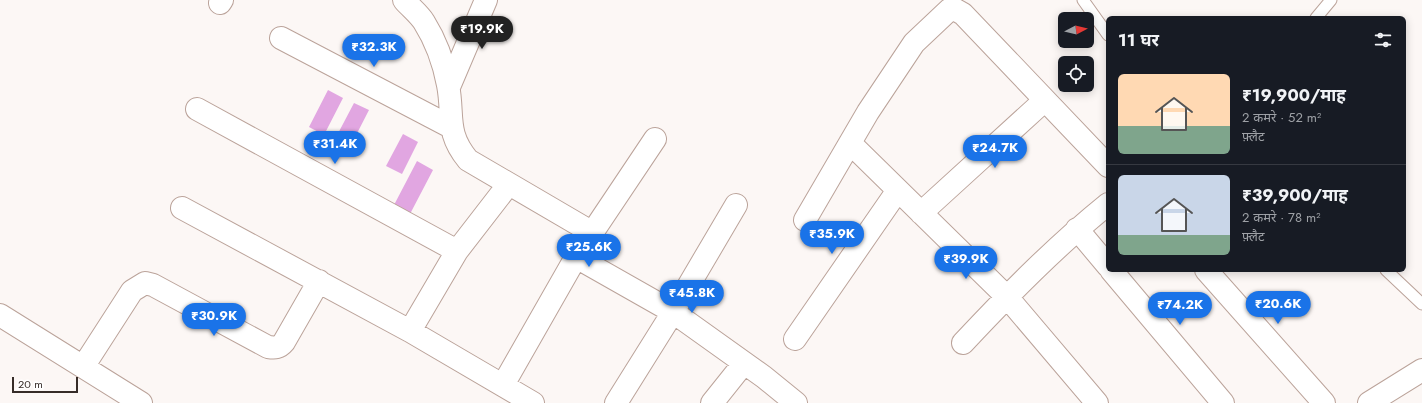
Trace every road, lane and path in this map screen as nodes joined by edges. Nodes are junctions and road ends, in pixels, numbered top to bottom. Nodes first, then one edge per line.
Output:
1 (404, 0) edge
2 (486, 0) edge
3 (1083, 0) edge
4 (1331, 0) edge
5 (1318, 16) edge
6 (1106, 32) edge
7 (281, 38) dead end
8 (449, 87) junction
9 (1045, 100) junction
10 (197, 109) dead end
11 (451, 127) junction
12 (655, 139) dead end
13 (850, 143) junction
14 (1106, 164) edge
15 (508, 185) junction
16 (898, 190) junction
17 (736, 205) dead end
18 (1106, 206) edge
19 (182, 208) dead end
20 (922, 213) junction
21 (804, 220) dead end
22 (1078, 230) junction
23 (593, 234) junction
24 (457, 251) junction
25 (576, 257) junction
26 (1106, 264) edge
27 (1113, 272) edge
28 (1208, 272) edge
29 (1388, 272) edge
30 (319, 281) junction
31 (1007, 297) junction
32 (1422, 304) edge
33 (673, 312) junction
34 (0, 315) edge
35 (410, 331) junction
36 (795, 339) dead end
37 (963, 343) dead end
38 (744, 363) junction
39 (83, 367) junction
40 (1422, 370) edge
41 (503, 385) junction
42 (141, 403) edge
43 (533, 403) edge
44 (616, 403) edge
45 (712, 403) edge
46 (796, 403) edge
47 (1097, 403) edge
48 (1223, 403) edge
49 (1324, 403) edge
50 (1368, 403) edge

1 - 8 street
2 - 8 street
3 - 6 lane
4 - 5 lane
7 - 11 street
8 - 11 street
9 - 13 street
9 - 14 street
9 - 20 street
10 - 24 street
11 - 15 street
12 - 23 street
13 - 16 street
13 - 21 street
15 - 23 street
15 - 24 street
16 - 20 street
16 - 36 street
17 - 33 street
18 - 22 street
19 - 30 street
20 - 31 street
22 - 26 street
22 - 31 street
23 - 25 street
24 - 35 street
25 - 33 street
25 - 41 street
27 - 48 street
28 - 49 street
29 - 32 lane
30 - 35 street
30 - 39 street
31 - 37 street
31 - 47 street
33 - 38 street
33 - 44 street
34 - 39 street
35 - 41 street
38 - 45 street
38 - 46 street
39 - 42 street
40 - 50 street
41 - 43 street

